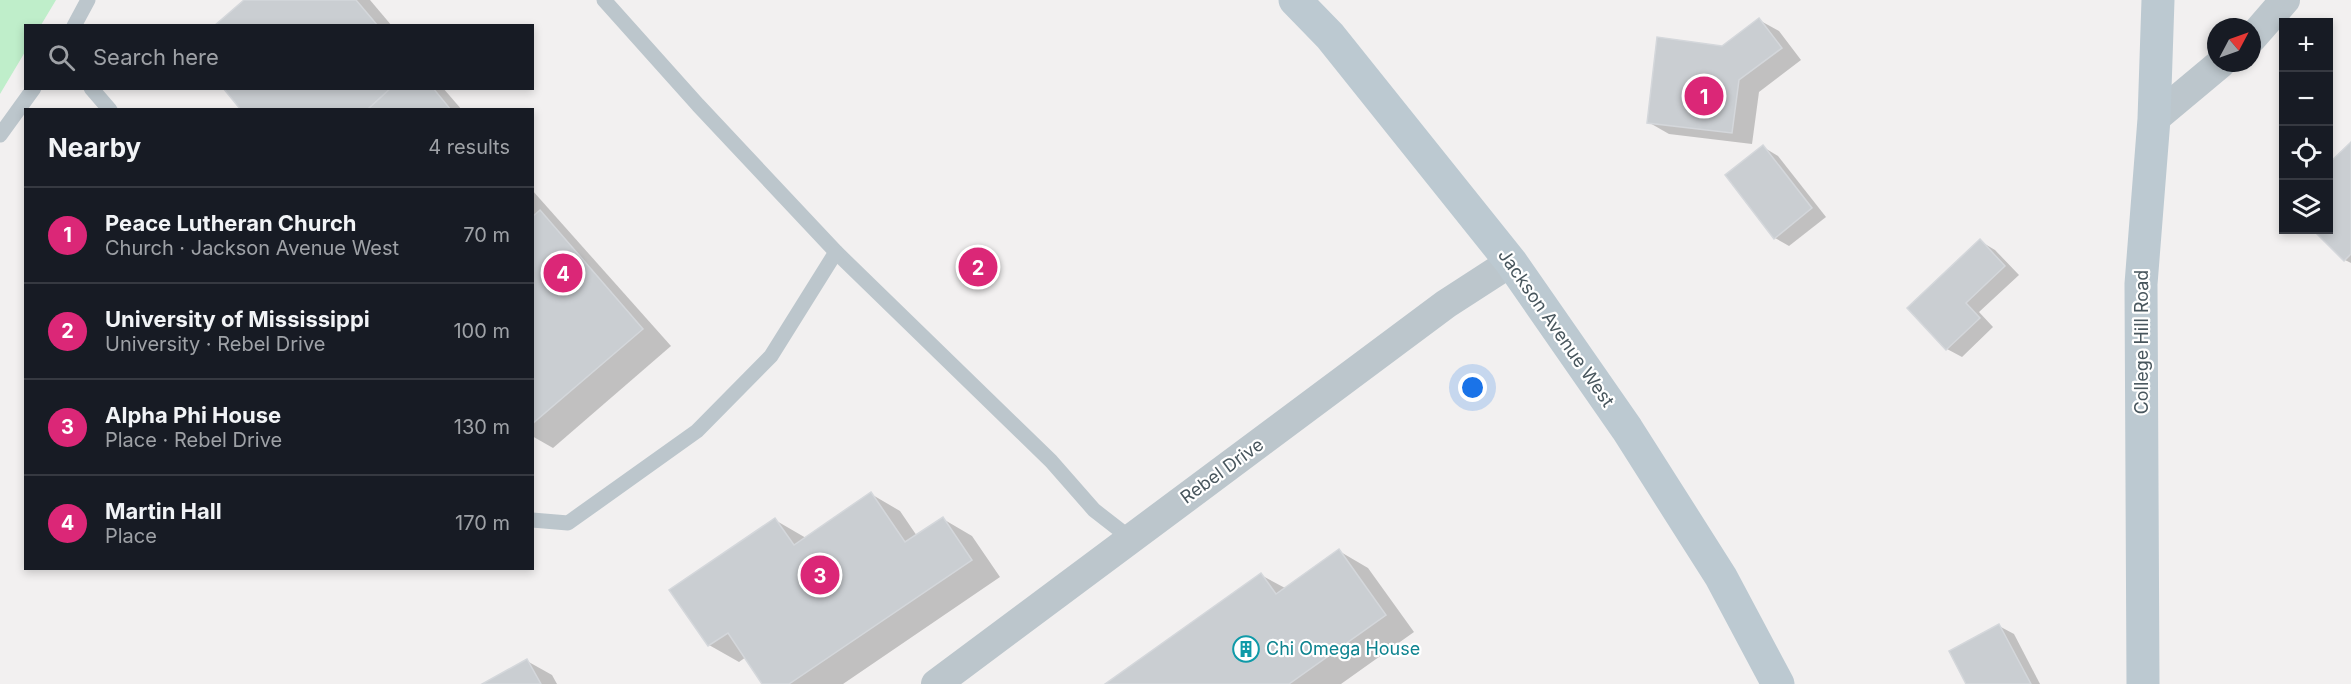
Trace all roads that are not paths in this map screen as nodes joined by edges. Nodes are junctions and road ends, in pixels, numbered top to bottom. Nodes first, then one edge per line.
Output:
1 (88, 0) edge
2 (604, 0) edge
3 (1295, 0) edge
4 (2158, 0) edge
5 (2285, 0) edge
6 (75, 24) edge
7 (2261, 28) edge
8 (2210, 72) edge
9 (33, 90) edge
10 (93, 90) edge
11 (108, 108) edge
12 (2154, 118) junction
13 (0, 135) edge
14 (836, 252) junction
15 (1511, 262) junction
16 (534, 520) edge
17 (1130, 538) junction
18 (936, 684) edge
19 (1778, 684) edge
20 (2143, 684) edge

1 - 6 lane
2 - 14 lane
3 - 15 main road, Jackson Avenue West
4 - 12 main road, College Hill Road
5 - 7 street
8 - 12 street
9 - 13 lane
10 - 11 lane
12 - 20 main road, College Hill Road
14 - 16 lane
14 - 17 lane
15 - 17 street, Rebel Drive
15 - 19 main road, Jackson Avenue West
17 - 18 street, Rebel Drive

